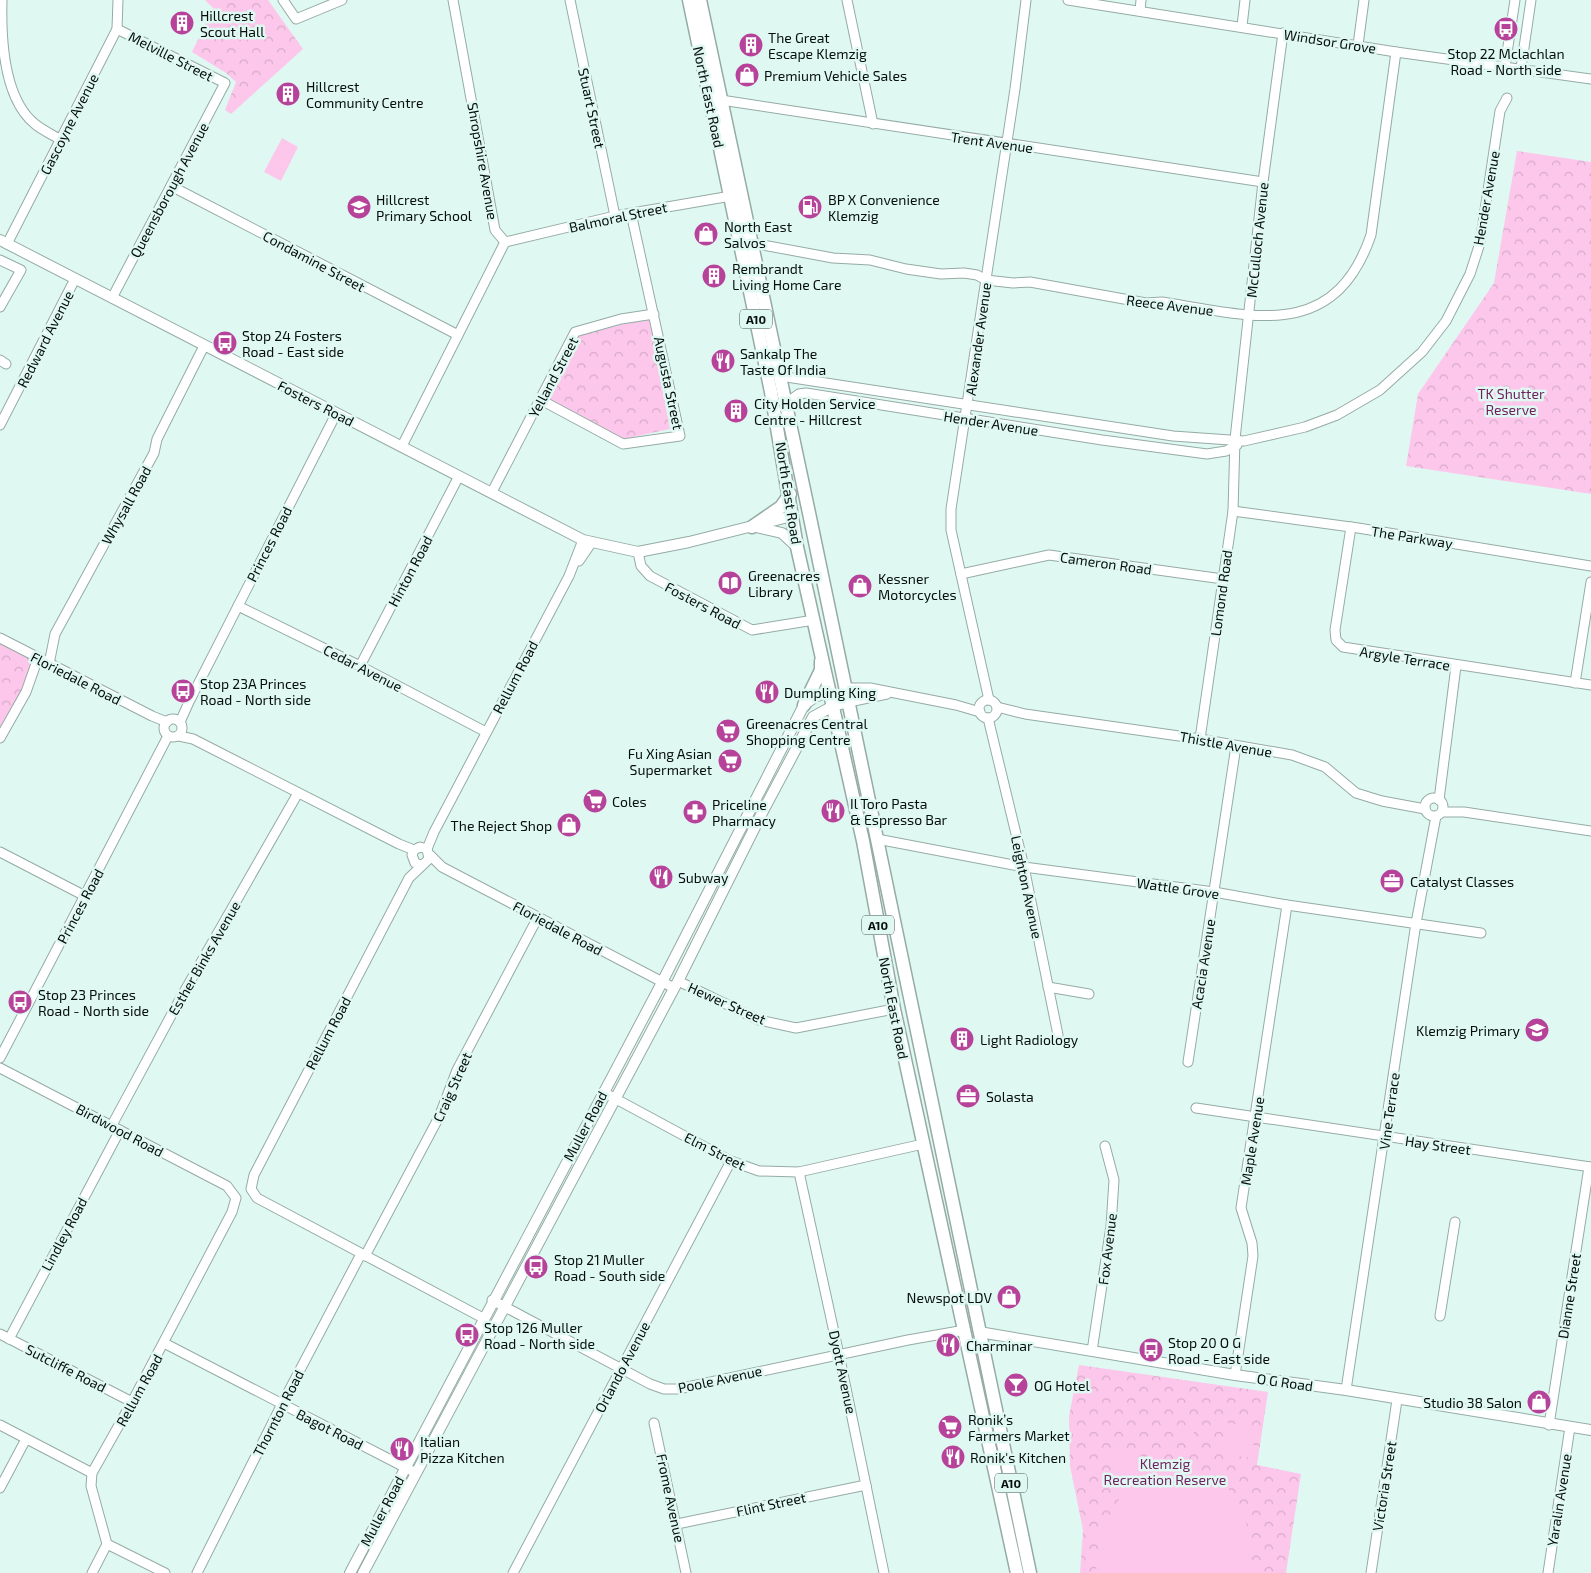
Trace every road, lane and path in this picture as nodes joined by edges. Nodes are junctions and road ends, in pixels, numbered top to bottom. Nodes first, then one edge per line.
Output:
1 (2, 0) edge
2 (118, 0) edge
3 (283, 0) edge
4 (342, 0) edge
5 (453, 0) edge
6 (570, 0) edge
7 (689, 0) edge
8 (700, 0) edge
9 (847, 0) edge
10 (1026, 0) edge
11 (1069, 0) edge
12 (1142, 0) edge
13 (1245, 0) edge
14 (1364, 0) edge
15 (1515, 0) edge
16 (1531, 0) edge
17 (1140, 12) junction
18 (1242, 26) junction
19 (117, 29) junction
20 (1283, 33) junction
21 (1358, 45) junction
22 (1396, 52) junction
23 (1505, 66) junction
24 (1521, 68) junction
25 (4, 76) edge
26 (1591, 79) edge
27 (225, 83) joint
28 (1507, 98) dead end
29 (715, 101) junction
30 (873, 124) junction
31 (62, 140) junction
32 (1005, 144) junction
33 (1263, 182) junction
34 (171, 186) junction
35 (736, 195) junction
36 (631, 213) junction
37 (614, 216) junction
38 (4, 242) edge
39 (505, 242) junction
40 (747, 244) junction
41 (0, 260) edge
42 (75, 279) junction
43 (986, 280) junction
44 (112, 298) junction
45 (0, 307) edge
46 (654, 314) junction
47 (1249, 316) junction
48 (458, 335) junction
49 (204, 346) junction
50 (780, 376) junction
51 (883, 391) junction
52 (772, 392) junction
53 (540, 400) junction
54 (785, 404) junction
55 (968, 404) junction
56 (881, 406) junction
57 (336, 414) junction
58 (966, 419) junction
59 (0, 426) edge
60 (1104, 426) junction
61 (1102, 440) junction
62 (1238, 442) junction
63 (402, 446) junction
64 (459, 476) junction
65 (492, 492) junction
66 (790, 494) junction
67 (810, 512) junction
68 (1233, 512) junction
69 (792, 516) junction
70 (752, 527) junction
71 (1351, 527) junction
72 (588, 541) junction
73 (797, 547) junction
74 (638, 552) junction
75 (1591, 566) edge
76 (960, 574) junction
77 (1223, 579) junction
78 (1591, 582) edge
79 (238, 606) junction
80 (814, 620) junction
81 (0, 638) edge
82 (822, 654) junction
83 (38, 658) junction
84 (48, 664) junction
85 (360, 666) junction
86 (1456, 666) junction
87 (1575, 683) junction
88 (1591, 685) edge
89 (846, 688) junction
90 (830, 691) junction
91 (889, 694) junction
92 (849, 702) junction
93 (983, 704) junction
94 (804, 705) junction
95 (833, 706) junction
96 (994, 715) junction
97 (173, 729) junction
98 (486, 732) junction
99 (0, 738) edge
100 (1200, 739) junction
101 (1236, 746) junction
102 (298, 793) junction
103 (1434, 807) junction
104 (752, 808) junction
105 (762, 813) junction
106 (1591, 831) edge
107 (877, 839) junction
108 (862, 842) junction
109 (0, 852) edge
110 (420, 856) junction
111 (1024, 867) junction
112 (1214, 892) junction
113 (85, 896) junction
114 (1287, 905) junction
115 (538, 918) junction
116 (1416, 923) junction
117 (1480, 933) dead end
118 (662, 982) junction
119 (676, 984) junction
120 (1048, 987) junction
121 (1089, 994) dead end
122 (911, 1005) junction
123 (894, 1009) junction
124 (1058, 1035) dead end
125 (0, 1058) edge
126 (1188, 1062) dead end
127 (0, 1068) edge
128 (603, 1092) junction
129 (614, 1098) junction
130 (1196, 1108) dead end
131 (1256, 1117) junction
132 (116, 1128) junction
133 (1385, 1138) junction
134 (941, 1140) junction
135 (923, 1144) junction
136 (1105, 1146) dead end
137 (731, 1161) junction
138 (1590, 1167) edge
139 (799, 1172) junction
140 (236, 1198) joint
141 (1455, 1222) dead end
142 (363, 1255) junction
143 (492, 1300) junction
144 (504, 1306) junction
145 (1440, 1316) dead end
146 (483, 1318) junction
147 (965, 1330) junction
148 (979, 1332) junction
149 (0, 1334) edge
150 (9, 1339) junction
151 (164, 1343) junction
152 (1092, 1352) junction
153 (839, 1354) junction
154 (622, 1368) junction
155 (1236, 1375) junction
156 (1346, 1390) junction
157 (1398, 1400) junction
158 (132, 1402) junction
159 (282, 1404) junction
160 (654, 1423) dead end
161 (0, 1425) edge
162 (1549, 1425) junction
163 (1570, 1427) junction
164 (1591, 1430) edge
165 (26, 1439) junction
166 (405, 1467) junction
167 (92, 1473) junction
168 (416, 1473) junction
169 (866, 1485) junction
170 (0, 1488) edge
171 (677, 1524) junction
172 (107, 1544) junction
173 (92, 1573) edge
174 (165, 1573) edge
175 (197, 1573) edge
176 (350, 1573) edge
177 (363, 1573) edge
178 (513, 1573) edge
179 (686, 1573) edge
180 (884, 1573) edge
181 (1017, 1573) edge
182 (1030, 1573) edge
183 (1371, 1573) edge
184 (1548, 1573) edge

1 - 25 street
2 - 19 street, Gascoyne Avenue
3 - 4 street
5 - 39 street, Shropshire Avenue
6 - 37 street, Stuart Street
7 - 29 highway, North East Road / A10
8 - 29 highway, North East Road / A10
9 - 30 street
10 - 32 street, Alexander Avenue
11 - 17 street, Windsor Grove
12 - 17 street
13 - 18 street
14 - 21 street
15 - 23 street
16 - 24 street
17 - 18 street, Windsor Grove
18 - 20 street, Windsor Grove
19 - 27 street, Melville Street
19 - 31 street, Gascoyne Avenue
20 - 21 street, Windsor Grove
20 - 33 street, McCulloch Avenue
21 - 22 street, Windsor Grove
22 - 23 street, Windsor Grove
22 - 47 street, Reece Avenue
23 - 24 street, Windsor Grove
24 - 26 street, Windsor Grove
25 - 31 street
27 - 34 street, Queensborough Avenue
28 - 62 street, Hender Avenue
29 - 30 street, Trent Avenue
29 - 35 highway, North East Road / A10
30 - 32 street, Trent Avenue
31 - 38 street, Gascoyne Avenue
32 - 33 street, Trent Avenue
32 - 43 street, Alexander Avenue
33 - 47 street, McCulloch Avenue
34 - 44 street, Queensborough Avenue
34 - 48 street, Condamine Street
35 - 36 street, Balmoral Street
35 - 40 highway, North East Road / A10
36 - 37 street, Balmoral Street
36 - 46 street, Augusta Street
37 - 39 street, Balmoral Street
38 - 42 main road, Fosters Road
39 - 48 street
40 - 43 street, Reece Avenue
40 - 50 highway, North East Road / A10
40 - 52 highway, North East Road / A10
41 - 45 street
42 - 44 main road, Fosters Road
42 - 59 street, Redward Avenue
43 - 47 street, Reece Avenue
43 - 55 street, Alexander Avenue
44 - 49 main road, Fosters Road
46 - 53 street, Yelland Street
46 - 53 street, Augusta Street
47 - 62 street, McCulloch Avenue
48 - 63 street
49 - 57 main road, Fosters Road
49 - 84 street, Whysall Road
50 - 51 street, Hender Avenue
50 - 52 highway
50 - 54 highway, North East Road / A10
51 - 55 street, Hender Avenue
51 - 56 street
52 - 66 highway, North East Road / A10
53 - 65 street, Yelland Street
54 - 56 street, Hender Avenue
54 - 67 highway, North East Road / A10
55 - 58 street, Alexander Avenue
55 - 60 street, Hender Avenue
56 - 58 street, Hender Avenue
57 - 63 main road, Fosters Road
57 - 79 street, Princes Road
58 - 61 street, Hender Avenue
58 - 76 street, Alexander Avenue
60 - 61 street
60 - 62 street, Hender Avenue
61 - 62 street, Hender Avenue
62 - 68 street, Lomond Road
63 - 64 main road, Fosters Road
64 - 65 main road, Fosters Road
64 - 85 street, Hinton Road
65 - 72 main road, Fosters Road
66 - 69 highway, North East Road / A10
66 - 70 highway
67 - 69 highway
67 - 89 highway, North East Road / A10
68 - 71 street, The Parkway
68 - 77 street, Lomond Road
69 - 70 main road, Fosters Road
69 - 73 highway, North East Road / A10
70 - 73 main road
70 - 74 main road, Fosters Road
71 - 75 street, The Parkway
71 - 86 street, Argyle Terrace
72 - 74 main road, Fosters Road
72 - 98 street, Rellum Road
73 - 80 highway, North East Road / A10
74 - 80 street, Fosters Road
76 - 77 street, Cameron Road
76 - 93 street, Alexander Avenue
77 - 100 street, Lomond Road
78 - 87 street
79 - 85 street, Cedar Avenue
79 - 97 street, Princes Road
80 - 82 highway, North East Road / A10
81 - 83 street, Floriedale Road
82 - 90 highway, North East Road / A10
82 - 94 highway
83 - 84 street, Floriedale Road
83 - 99 street
84 - 97 street, Floriedale Road
85 - 98 street, Cedar Avenue
86 - 87 street, Argyle Terrace
86 - 103 street, Vine Terrace
87 - 88 street, Argyle Terrace
89 - 90 highway
89 - 91 street
89 - 92 highway, North East Road / A10
90 - 94 main road
90 - 95 highway, North East Road / A10
91 - 92 street
91 - 93 street
92 - 95 main road, Muller Road
92 - 107 highway, North East Road / A10
93 - 96 street
93 - 96 street
94 - 104 main road, Muller Road
95 - 105 main road, Muller Road
95 - 108 highway, North East Road / A10
96 - 100 street, Thistle Avenue
96 - 111 street, Leighton Avenue
97 - 102 street, Floriedale Road
97 - 113 street, Princes Road
98 - 110 street, Rellum Road
100 - 101 street, Thistle Avenue
101 - 103 street, Thistle Avenue
101 - 112 street, Acacia Avenue
102 - 110 street, Floriedale Road
102 - 132 street, Esther Binks Avenue
103 - 106 street, Thistle Avenue
103 - 116 street, Vine Terrace
104 - 105 main road
104 - 118 main road, Muller Road
105 - 119 main road, Muller Road
107 - 108 highway
107 - 111 street, Wattle Grove
107 - 122 highway, North East Road / A10
108 - 123 highway, North East Road / A10
109 - 113 street
110 - 115 street, Floriedale Road
110 - 142 street, Rellum Road
111 - 112 street, Wattle Grove
111 - 120 street, Leighton Avenue
112 - 114 street, Wattle Grove
112 - 126 street, Acacia Avenue
113 - 125 street, Princes Road
114 - 116 street, Wattle Grove
114 - 131 street, Maple Avenue
115 - 118 street, Floriedale Road
115 - 142 street, Craig Street
116 - 117 street, Wattle Grove
116 - 133 street, Vine Terrace
118 - 119 street, Floriedale Road
118 - 128 main road, Muller Road
119 - 123 street, Hewer Street
119 - 129 main road, Muller Road
120 - 121 street
120 - 124 street, Leighton Avenue
122 - 123 highway
122 - 134 highway, North East Road / A10
123 - 135 highway, North East Road / A10
127 - 132 street, Birdwood Road
128 - 129 street, Elm Street
128 - 143 main road, Muller Road
129 - 137 street, Elm Street
129 - 144 main road, Muller Road
130 - 131 street, Hay Street
131 - 133 street, Hay Street
131 - 155 street, Maple Avenue
132 - 140 street, Birdwood Road
132 - 150 street, Lindley Road
133 - 138 street, Hay Street
133 - 156 street, Vine Terrace
134 - 135 highway
134 - 148 highway, North East Road / A10
135 - 139 street, Elm Street
135 - 147 highway, North East Road / A10
136 - 152 street, Fox Avenue
137 - 139 street, Elm Street
137 - 154 street, Orlando Avenue
138 - 162 street, Dianne Street
139 - 153 street, Dyott Avenue
140 - 151 street, Rellum Road
141 - 145 street
142 - 146 street
142 - 159 street, Thornton Road
143 - 144 street, Poole Avenue
143 - 146 main road, Muller Road
144 - 154 street, Poole Avenue
144 - 168 main road, Muller Road
146 - 166 main road, Muller Road
147 - 148 highway
147 - 153 street, Poole Avenue
147 - 181 highway, North East Road / A10
148 - 152 main road, O G Road
148 - 182 highway, North East Road / A10
149 - 150 street, Sutcliffe Road
150 - 158 street, Sutcliffe Road
151 - 158 street, Rellum Road
151 - 159 street, Bagot Road
152 - 155 main road, O G Road
153 - 154 street, Poole Avenue
153 - 169 street, Dyott Avenue
154 - 178 street, Orlando Avenue
155 - 156 main road, O G Road
156 - 157 main road, O G Road
157 - 162 main road, O G Road
157 - 183 street, Victoria Street
158 - 167 street, Rellum Road
159 - 166 street, Bagot Road
159 - 175 street, Thornton Road
160 - 171 street, Frome Avenue
161 - 165 street
162 - 163 main road, O G Road
163 - 164 main road, O G Road
163 - 184 street, Yaralin Avenue
165 - 167 street
165 - 170 street
166 - 168 street, Bagot Road
166 - 176 main road, Muller Road
167 - 172 street
168 - 177 main road, Muller Road
169 - 171 street, Flint Street
169 - 180 street, Dyott Avenue
171 - 179 street, Frome Avenue
172 - 173 street
172 - 174 street

